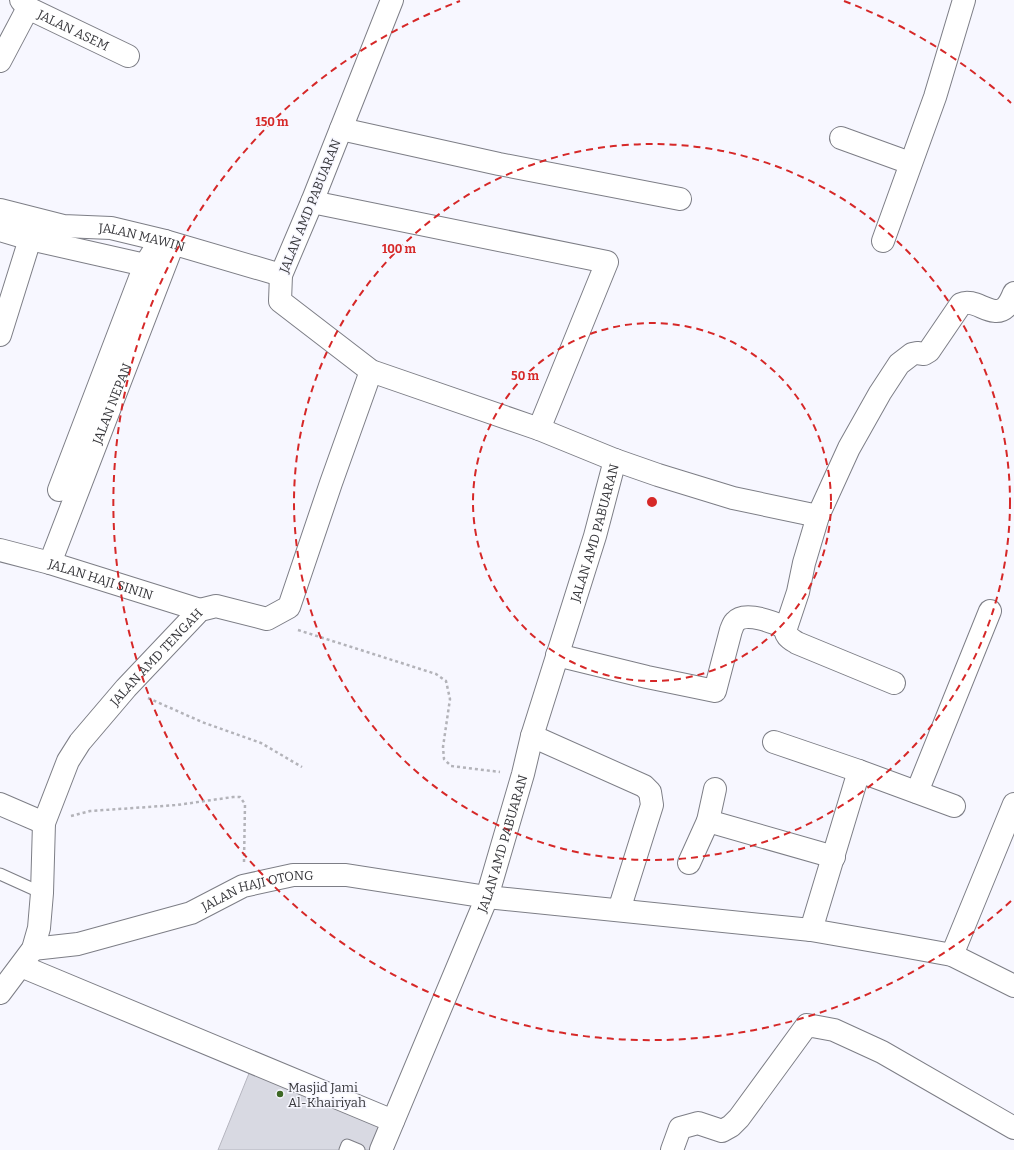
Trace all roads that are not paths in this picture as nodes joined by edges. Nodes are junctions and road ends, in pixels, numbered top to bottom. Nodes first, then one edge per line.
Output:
1 (392, 0) edge
2 (964, 0) edge
3 (24, 4) edge
4 (128, 56) dead end
5 (0, 61) edge
6 (341, 128) junction
7 (841, 138) dead end
8 (910, 163) junction
9 (680, 199) dead end
10 (312, 202) junction
11 (0, 210) edge
12 (0, 230) edge
13 (30, 239) junction
14 (884, 240) dead end
15 (169, 242) junction
16 (145, 265) junction
17 (281, 275) junction
18 (1014, 293) edge
19 (0, 335) edge
20 (371, 371) junction
21 (539, 429) junction
22 (615, 460) junction
23 (59, 490) dead end
24 (818, 516) junction
25 (0, 550) edge
26 (50, 563) junction
27 (200, 610) junction
28 (990, 611) dead end
29 (786, 628) junction
30 (557, 655) junction
31 (894, 683) dead end
32 (532, 736) junction
33 (774, 742) dead end
34 (859, 771) junction
35 (715, 789) dead end
36 (917, 792) junction
37 (0, 804) edge
38 (1014, 804) edge
39 (954, 806) dead end
40 (708, 821) junction
41 (44, 823) junction
42 (834, 857) junction
43 (689, 864) dead end
44 (0, 874) edge
45 (42, 893) junction
46 (487, 897) junction
47 (619, 910) junction
48 (811, 930) junction
49 (952, 954) junction
50 (27, 958) junction
51 (1014, 986) edge
52 (0, 993) edge
53 (393, 1121) junction
54 (1014, 1128) edge
55 (345, 1150) edge
56 (359, 1150) edge
57 (381, 1150) edge
58 (672, 1150) edge

1 - 6 street, JALAN AMD PABUARAN
2 - 8 street
3 - 4 street, JALAN ASEM
3 - 5 street
6 - 9 street
6 - 10 street, JALAN AMD PABUARAN
7 - 8 street
8 - 14 street
10 - 17 street, JALAN AMD PABUARAN
10 - 21 street
11 - 15 street, JALAN MAWIN
12 - 13 street
13 - 16 street
13 - 19 street
15 - 16 street
15 - 17 street, JALAN MAWIN
15 - 26 street, JALAN NEPAN
16 - 23 street
17 - 20 street, JALAN AMD PABUARAN
18 - 24 street
20 - 21 street, JALAN AMD PABUARAN
20 - 27 street, JALAN AMD TENGAH
21 - 22 street, JALAN AMD PABUARAN
22 - 24 street
22 - 30 street, JALAN AMD PABUARAN
24 - 29 street
25 - 26 street, JALAN HAJI SININ
26 - 27 street, JALAN HAJI SININ
27 - 41 street, JALAN AMD TENGAH
28 - 36 street
29 - 30 street
29 - 31 street
30 - 32 street, JALAN AMD PABUARAN
32 - 46 street, JALAN AMD PABUARAN
32 - 47 street
33 - 34 street
34 - 36 street
34 - 42 street
35 - 40 street
36 - 39 street
37 - 41 street
38 - 49 street
40 - 42 street
40 - 43 street
41 - 45 street, JALAN AMD TENGAH
42 - 48 street
44 - 45 lane
45 - 50 street, JALAN AMD TENGAH
46 - 47 street, JALAN HAJI OTONG
46 - 50 street, JALAN HAJI OTONG
46 - 53 street, JALAN AMD PABUARAN
47 - 48 street, JALAN HAJI OTONG
48 - 49 street, JALAN HAJI OTONG
49 - 51 street, JALAN HAJI OTONG
50 - 52 street, JALAN AMD TENGAH
50 - 53 street
53 - 57 street, JALAN AMD PABUARAN
54 - 58 street
55 - 56 lane

